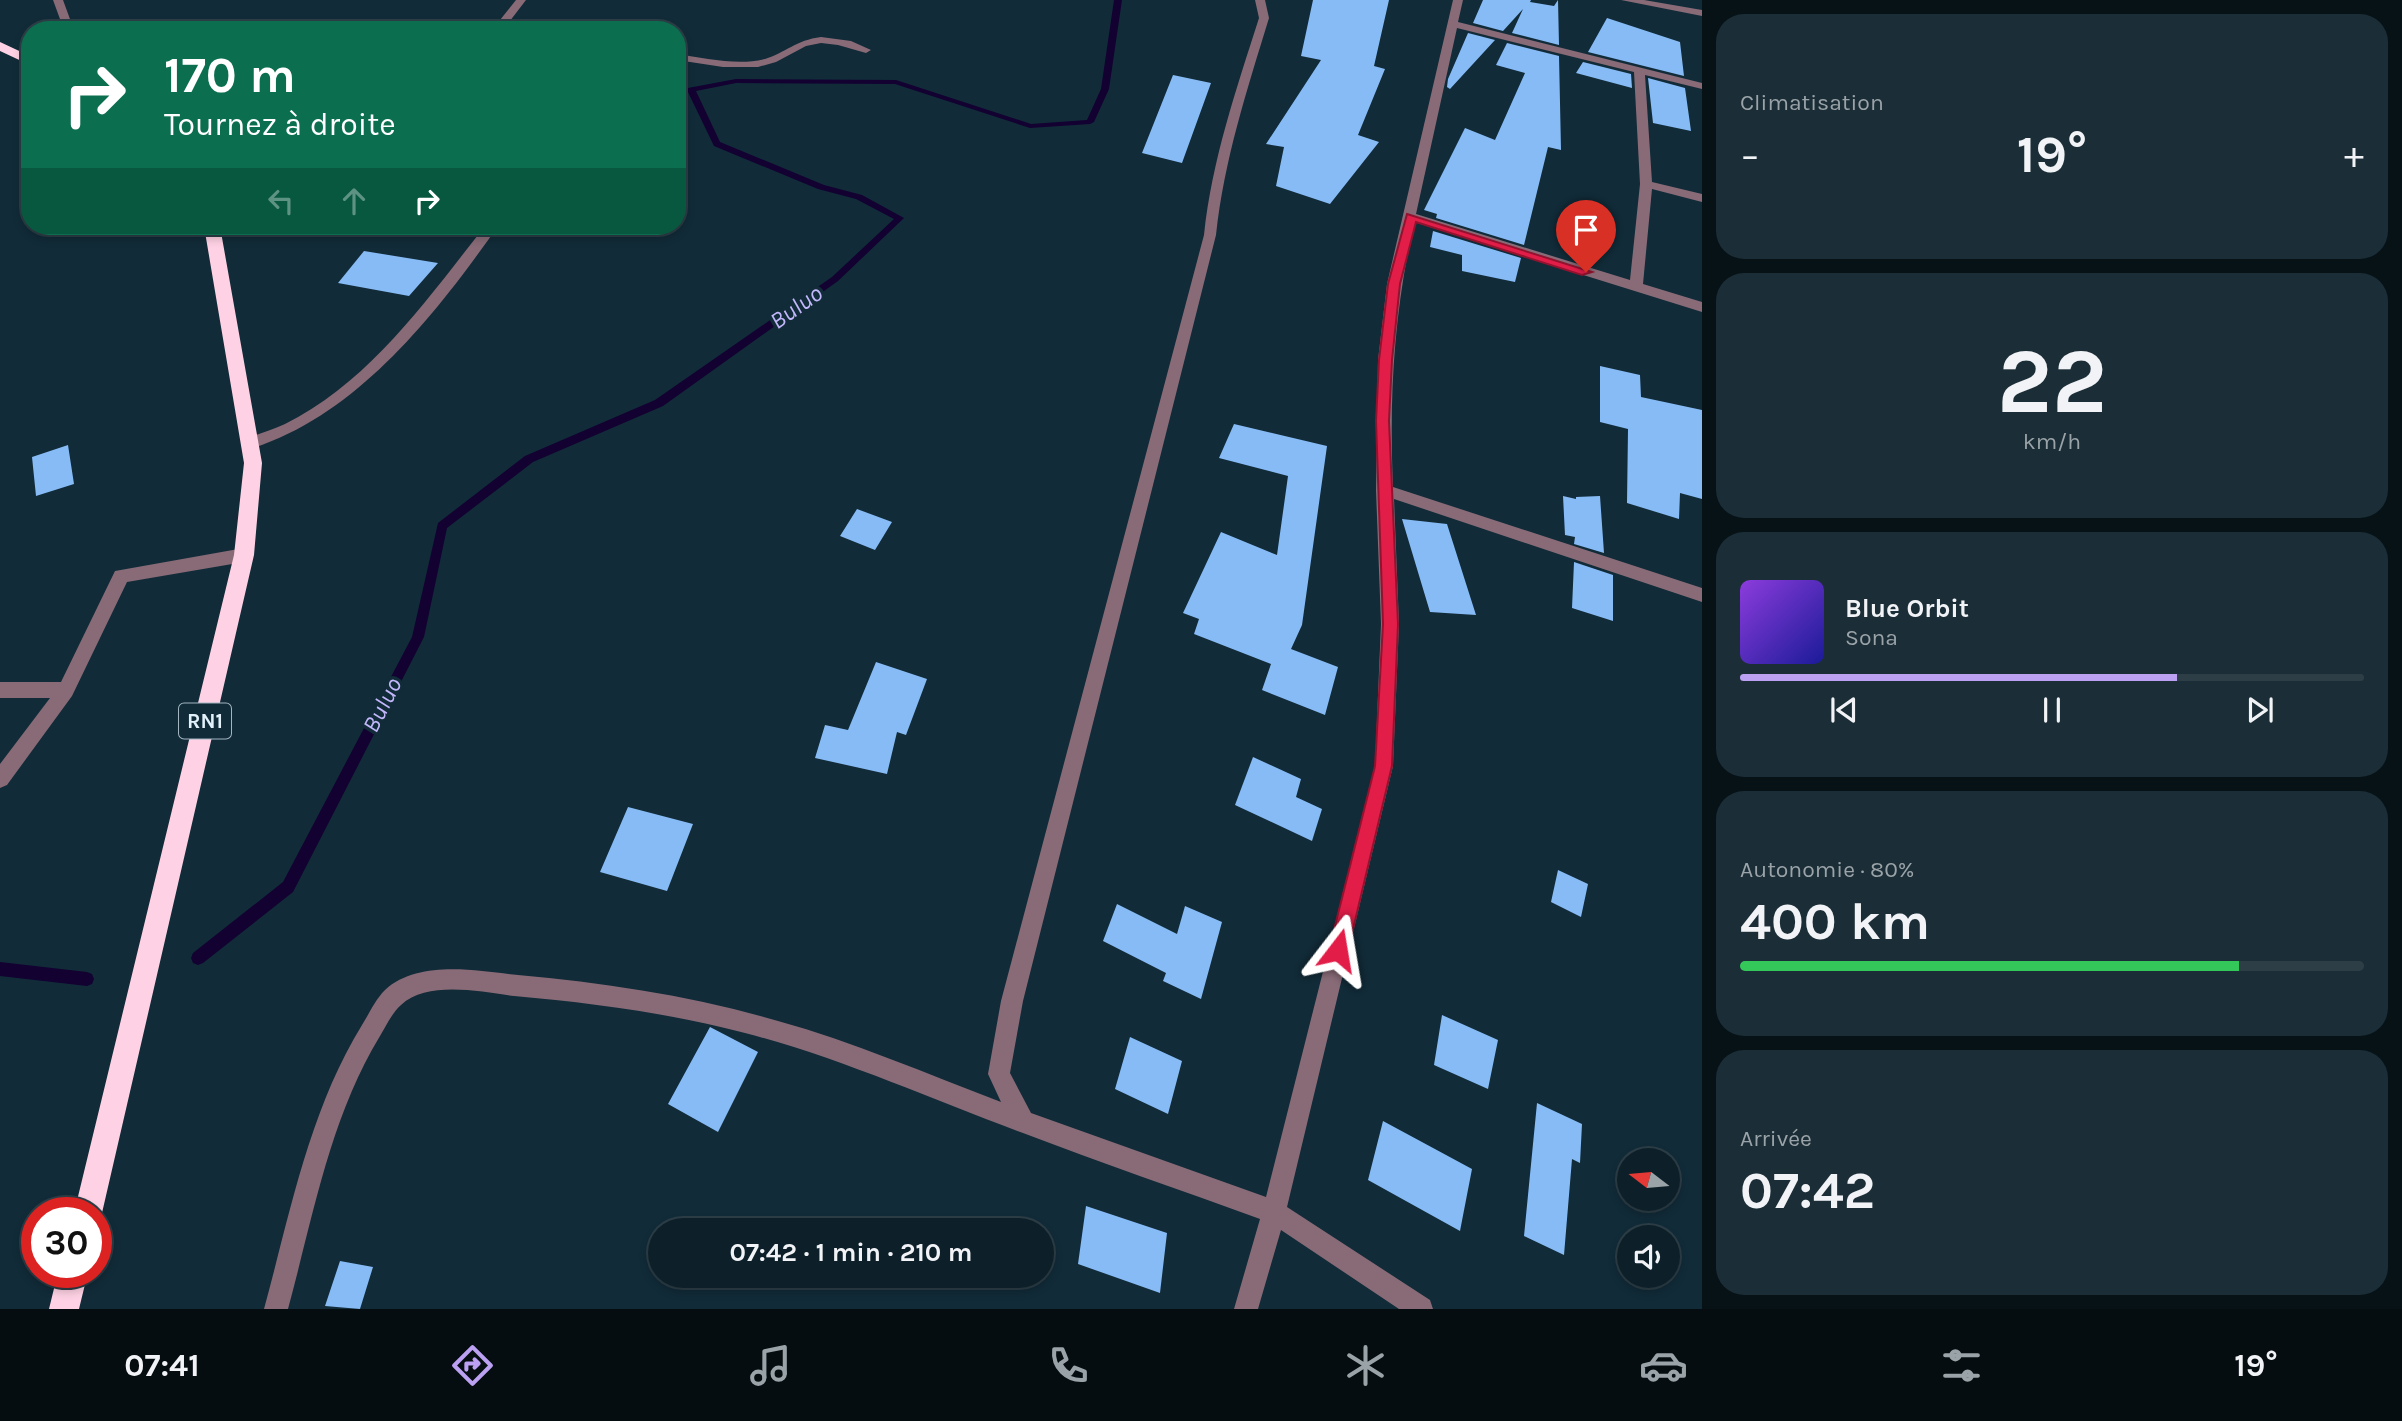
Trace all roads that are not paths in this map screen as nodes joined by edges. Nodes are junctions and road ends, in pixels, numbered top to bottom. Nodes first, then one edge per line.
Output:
1 (58, 0) edge
2 (521, 0) edge
3 (1260, 0) edge
4 (1458, 0) edge
5 (1626, 0) edge
6 (1702, 13) edge
7 (66, 21) edge
8 (504, 21) edge
9 (1453, 24) junction
10 (0, 46) edge
11 (866, 50) dead end
12 (21, 56) edge
13 (686, 58) edge
14 (1639, 70) junction
15 (1702, 86) edge
16 (1646, 184) junction
17 (1702, 198) edge
18 (1412, 217) junction
19 (217, 235) edge
20 (485, 235) edge
21 (1636, 288) junction
22 (1702, 307) edge
23 (250, 443) junction
24 (1384, 490) junction
25 (244, 555) junction
26 (1702, 595) edge
27 (0, 690) edge
28 (66, 690) junction
29 (0, 779) edge
30 (1023, 1122) junction
31 (92, 1197) edge
32 (1274, 1212) junction
33 (69, 1288) edge
34 (64, 1309) edge
35 (276, 1309) edge
36 (1246, 1309) edge
37 (1421, 1309) edge

1 - 7 street
2 - 8 street
3 - 30 street
4 - 9 street
5 - 6 street
9 - 14 street
9 - 18 street
10 - 12 highway
11 - 13 street
14 - 15 street
14 - 16 street
16 - 17 street
16 - 21 street
18 - 21 street
18 - 24 street
19 - 23 highway, RN1
20 - 23 street
21 - 22 street
23 - 25 highway, RN1
24 - 26 street
24 - 32 street
25 - 28 street
25 - 31 highway, RN1
27 - 28 street
28 - 29 street
30 - 32 street
30 - 35 street
32 - 36 street
32 - 37 street
33 - 34 highway

